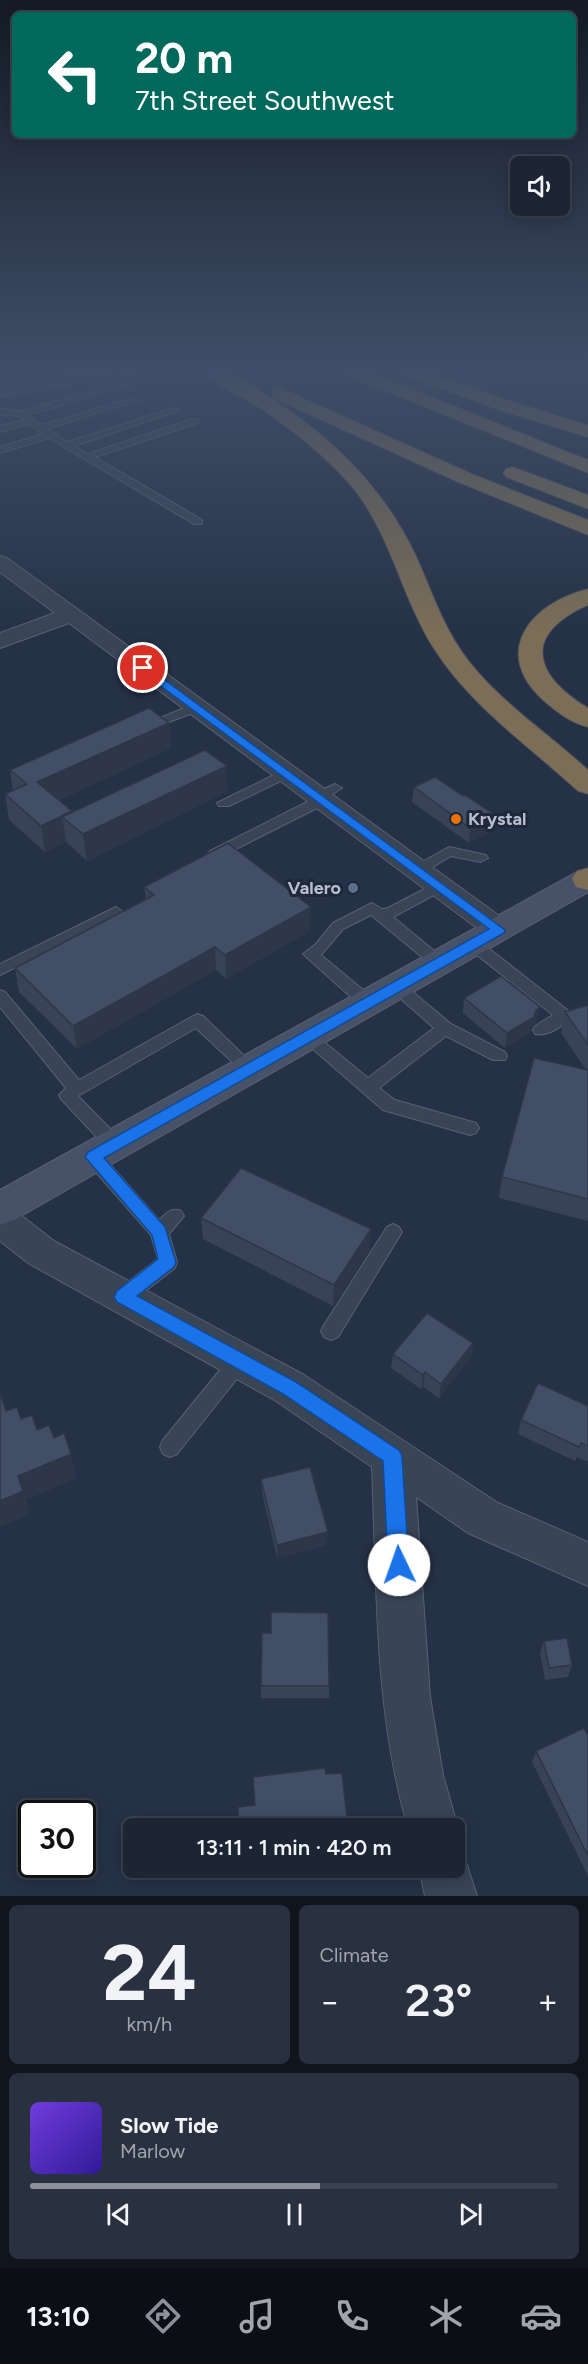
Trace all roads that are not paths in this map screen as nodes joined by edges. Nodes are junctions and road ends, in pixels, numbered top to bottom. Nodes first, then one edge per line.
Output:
1 (93, 460) edge
2 (339, 460) edge
3 (428, 460) edge
4 (572, 460) edge
5 (498, 467) dead end
6 (588, 467) edge
7 (588, 503) edge
8 (198, 522) dead end
9 (588, 528) edge
10 (0, 562) edge
11 (588, 596) edge
12 (71, 615) junction
13 (0, 641) edge
14 (197, 707) junction
15 (588, 719) edge
16 (137, 732) edge
17 (556, 757) junction
18 (286, 773) junction
19 (588, 774) edge
20 (588, 785) edge
21 (325, 795) junction
22 (224, 803) dead end
23 (481, 858) dead end
24 (200, 862) edge
25 (418, 870) junction
26 (588, 879) edge
27 (440, 886) junction
28 (116, 912) edge
29 (380, 914) junction
30 (486, 937) junction
31 (439, 963) junction
32 (0, 970) edge
33 (382, 995) junction
34 (0, 996) edge
35 (445, 1028) junction
36 (541, 1030) dead end
37 (307, 1037) junction
38 (499, 1056) dead end
39 (250, 1069) junction
40 (367, 1088) junction
41 (77, 1090) junction
42 (470, 1128) dead end
43 (104, 1151) junction
44 (0, 1209) edge
45 (175, 1216) dead end
46 (0, 1220) edge
47 (159, 1232) junction
48 (393, 1232) dead end
49 (123, 1297) junction
50 (331, 1331) dead end
51 (240, 1360) junction
52 (170, 1447) dead end
53 (393, 1456) junction
54 (588, 1564) edge
55 (430, 1818) edge
56 (446, 1878) edge
57 (451, 1896) edge

1 - 8 lane
2 - 17 highway
3 - 9 highway
4 - 6 highway
5 - 7 highway
10 - 12 street
11 - 15 highway
12 - 13 street
12 - 14 street
14 - 16 lane
14 - 18 street
17 - 19 highway
17 - 20 highway
18 - 21 street
18 - 22 lane
21 - 24 lane
21 - 25 street
23 - 25 lane
25 - 27 street
26 - 30 main road
27 - 29 lane
27 - 30 street
28 - 32 lane
29 - 31 lane
29 - 33 lane
30 - 31 main road
30 - 36 lane
31 - 33 main road
33 - 35 lane
33 - 37 main road
34 - 41 lane
35 - 38 lane
35 - 40 lane
37 - 39 main road
37 - 40 lane
39 - 41 lane
39 - 43 main road
40 - 42 lane
41 - 43 lane
43 - 44 main road
43 - 47 lane
45 - 47 lane
46 - 49 street
47 - 49 lane
48 - 50 lane
49 - 51 street
51 - 52 lane
51 - 53 street
53 - 54 street
53 - 55 street
56 - 57 street

